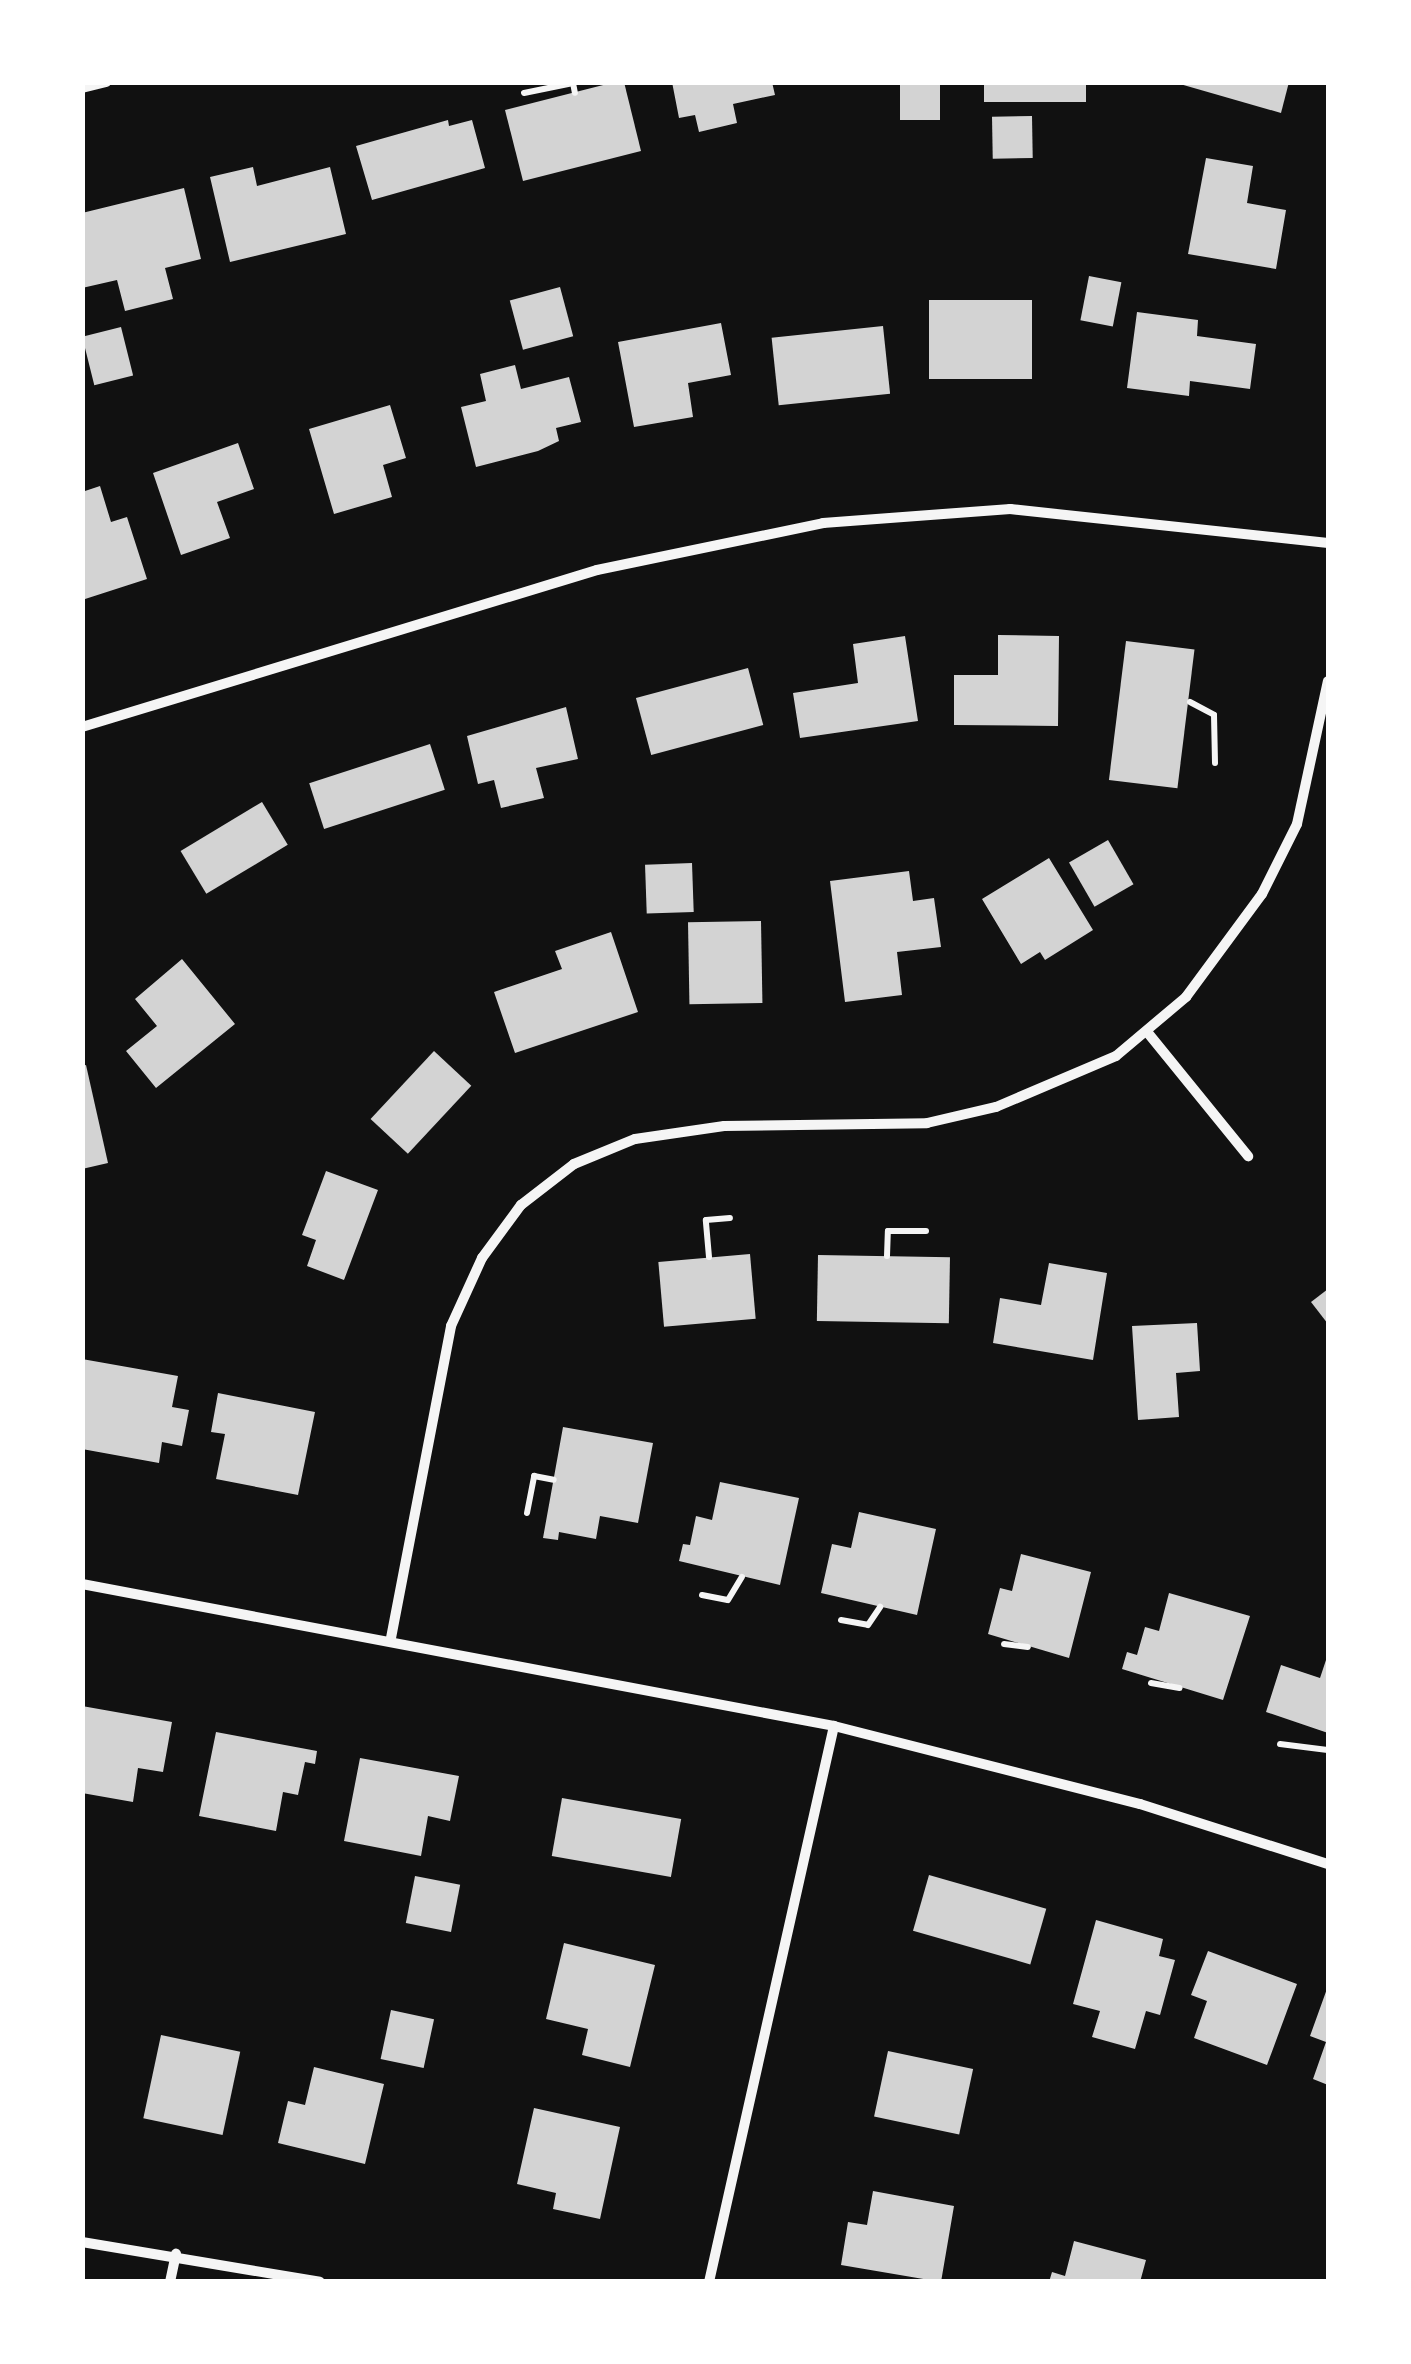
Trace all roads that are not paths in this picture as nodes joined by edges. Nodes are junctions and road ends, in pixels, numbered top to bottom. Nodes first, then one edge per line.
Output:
1 (106, 82) edge
2 (82, 88) edge
3 (1328, 543) edge
4 (1328, 681) edge
5 (82, 727) edge
6 (1148, 1033) junction
7 (1248, 1156) dead end
8 (82, 1584) edge
9 (392, 1638) junction
10 (834, 1726) junction
11 (1328, 1864) edge
12 (82, 2242) edge
13 (176, 2254) junction
14 (170, 2282) edge
15 (320, 2282) edge
16 (708, 2282) edge

1 - 2 street
3 - 5 street
4 - 6 street
6 - 7 street
6 - 9 street
8 - 9 street
9 - 10 street
10 - 11 street
10 - 16 street
12 - 13 street
13 - 14 street
13 - 15 street

